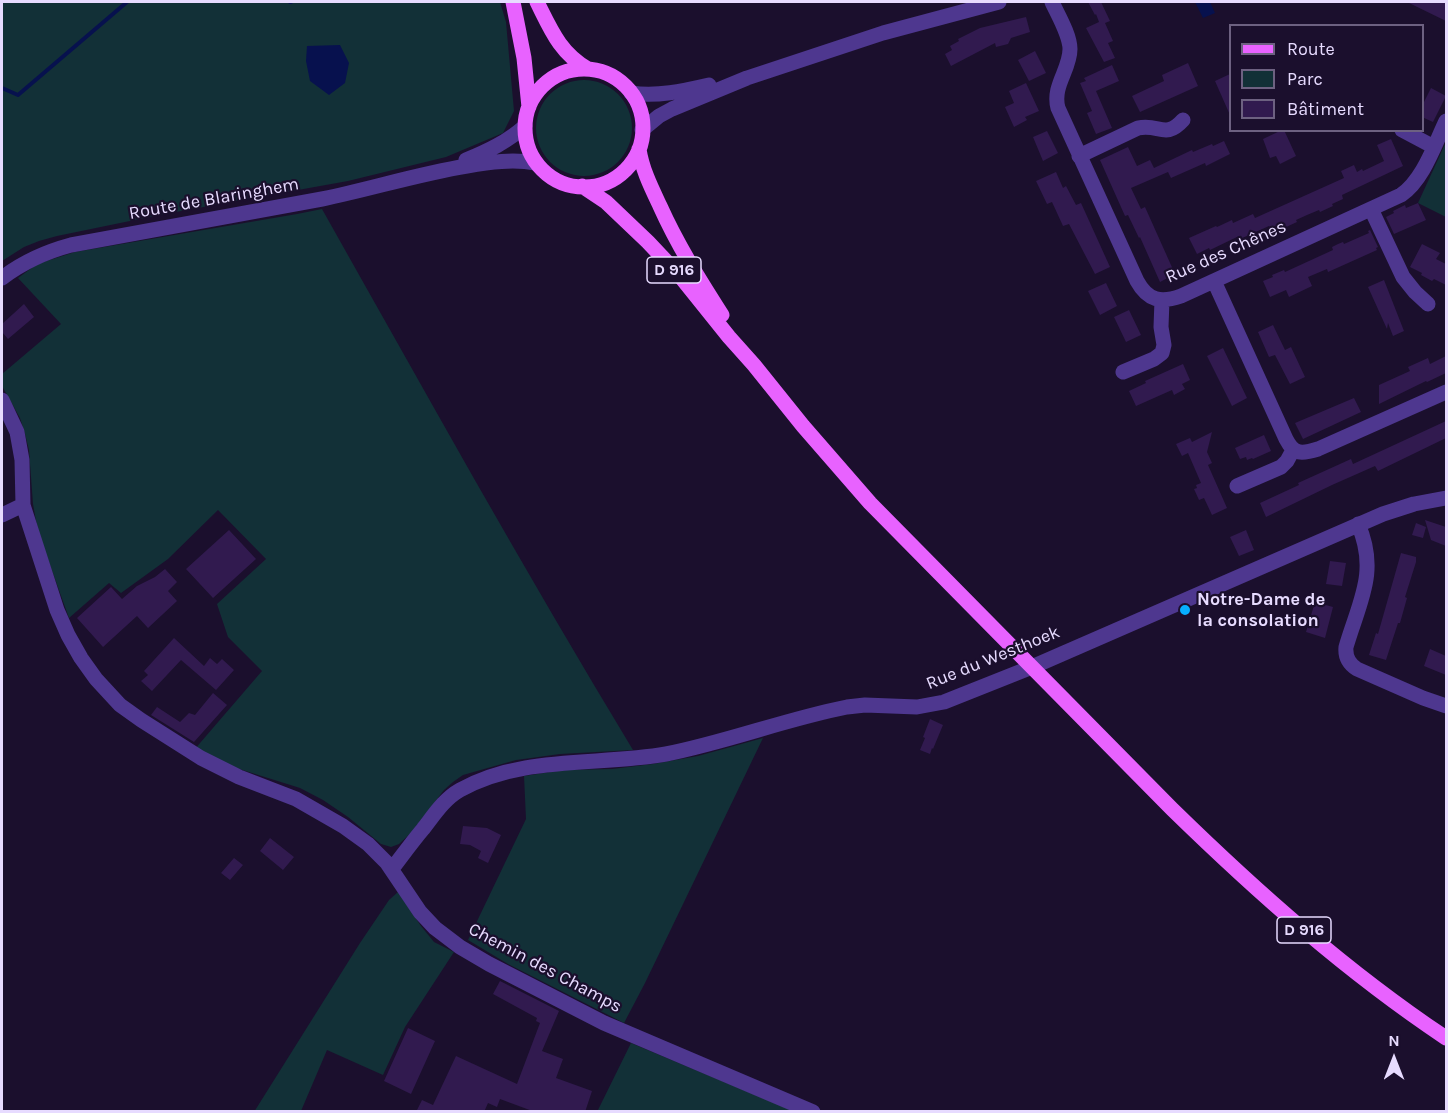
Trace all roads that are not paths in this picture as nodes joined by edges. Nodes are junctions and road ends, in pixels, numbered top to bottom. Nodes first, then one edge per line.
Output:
1 (513, 2) edge
2 (537, 2) edge
3 (999, 2) edge
4 (1052, 2) edge
5 (588, 69) junction
6 (747, 78) junction
7 (631, 93) junction
8 (529, 107) junction
9 (1183, 120) dead end
10 (1446, 122) edge
11 (525, 126) junction
12 (642, 130) junction
13 (1406, 132) edge
14 (1434, 147) junction
15 (639, 149) junction
16 (1080, 156) junction
17 (536, 163) junction
18 (438, 171) junction
19 (582, 186) junction
20 (1371, 209) junction
21 (2, 278) edge
22 (1214, 281) junction
23 (1162, 300) junction
24 (1428, 304) dead end
25 (754, 365) junction
26 (1122, 372) dead end
27 (1446, 392) edge
28 (2, 400) edge
29 (1293, 450) junction
30 (1237, 486) dead end
31 (1446, 498) edge
32 (23, 505) junction
33 (2, 515) edge
34 (1358, 524) junction
35 (1032, 667) junction
36 (1446, 706) edge
37 (392, 869) junction
38 (1446, 1038) edge
39 (813, 1112) edge

1 - 8 main road
2 - 5 main road
3 - 6 street
4 - 16 street, Rue des Chênes
5 - 7 main road
5 - 8 main road
6 - 7 street
6 - 12 street
7 - 12 main road
8 - 11 main road
9 - 16 street
10 - 14 street, Rue des Chênes
11 - 17 main road
11 - 18 street, Route de Blaringhem
12 - 15 main road
13 - 14 street
14 - 20 street, Rue des Chênes
15 - 19 main road
15 - 25 main road, D 916
16 - 23 street, Rue des Chênes
17 - 18 street, Route de Blaringhem
17 - 19 main road
18 - 21 street, Route de Blaringhem
19 - 25 main road, D 916
20 - 22 street, Rue des Chênes
20 - 24 street
22 - 23 street, Rue des Chênes
22 - 29 street
23 - 26 street
25 - 35 main road, D 916
27 - 29 street
28 - 32 street, Chemin des Champs
29 - 30 street
31 - 34 street, Rue du Westhoek
32 - 33 street
32 - 37 street, Chemin des Champs
34 - 35 street, Rue du Westhoek
34 - 36 street
35 - 37 street, Rue du Westhoek
35 - 38 main road, D 916
37 - 39 street, Chemin des Champs

